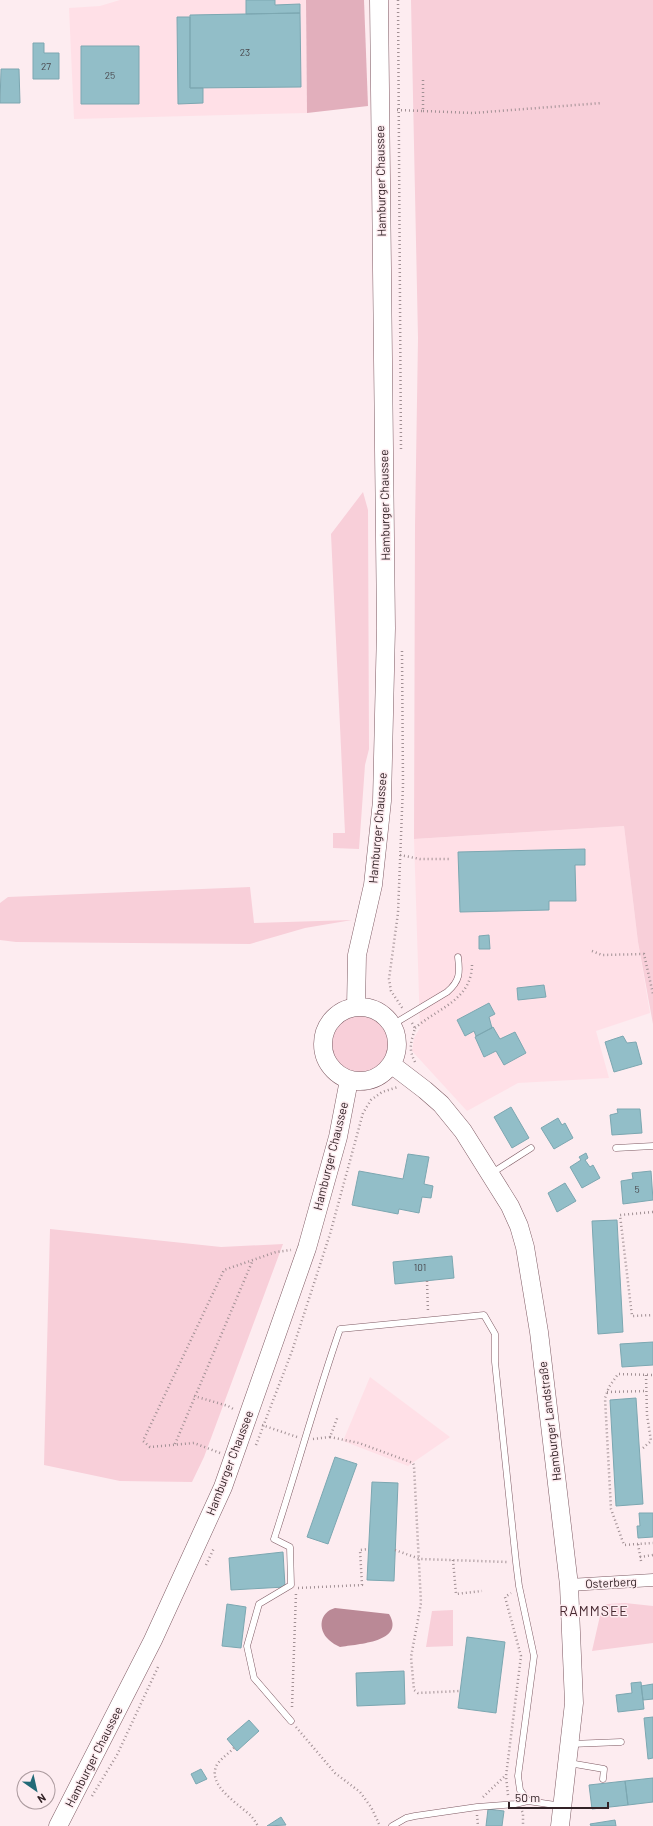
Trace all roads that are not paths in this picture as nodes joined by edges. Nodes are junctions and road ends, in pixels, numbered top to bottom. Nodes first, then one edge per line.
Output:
1 (379, 0) edge
2 (458, 957) dead end
3 (356, 1007) junction
4 (392, 1024) junction
5 (391, 1064) junction
6 (350, 1080) junction
7 (653, 1146) edge
8 (531, 1148) dead end
9 (616, 1148) dead end
10 (490, 1174) junction
11 (653, 1580) edge
12 (568, 1585) junction
13 (291, 1720) road end
14 (621, 1742) dead end
15 (570, 1744) junction
16 (568, 1762) junction
17 (603, 1779) dead end
18 (528, 1801) junction
19 (563, 1806) junction
20 (58, 1826) edge
21 (392, 1826) edge
22 (560, 1826) edge

1 - 3 main road, Hamburger Chaussee
2 - 4 lane
3 - 4 main road
3 - 6 main road
4 - 5 main road
5 - 6 main road
5 - 10 main road, Hamburger Landstraße
6 - 20 main road, Hamburger Chaussee
7 - 9 lane
8 - 10 lane
10 - 12 main road, Hamburger Landstraße
11 - 12 street, Osterberg
12 - 15 main road, Hamburger Landstraße
13 - 18 lane
14 - 15 lane
15 - 16 main road, Hamburger Landstraße
16 - 17 lane
16 - 19 main road, Hamburger Landstraße
18 - 19 lane
18 - 21 lane
19 - 22 main road, Hamburger Landstraße

